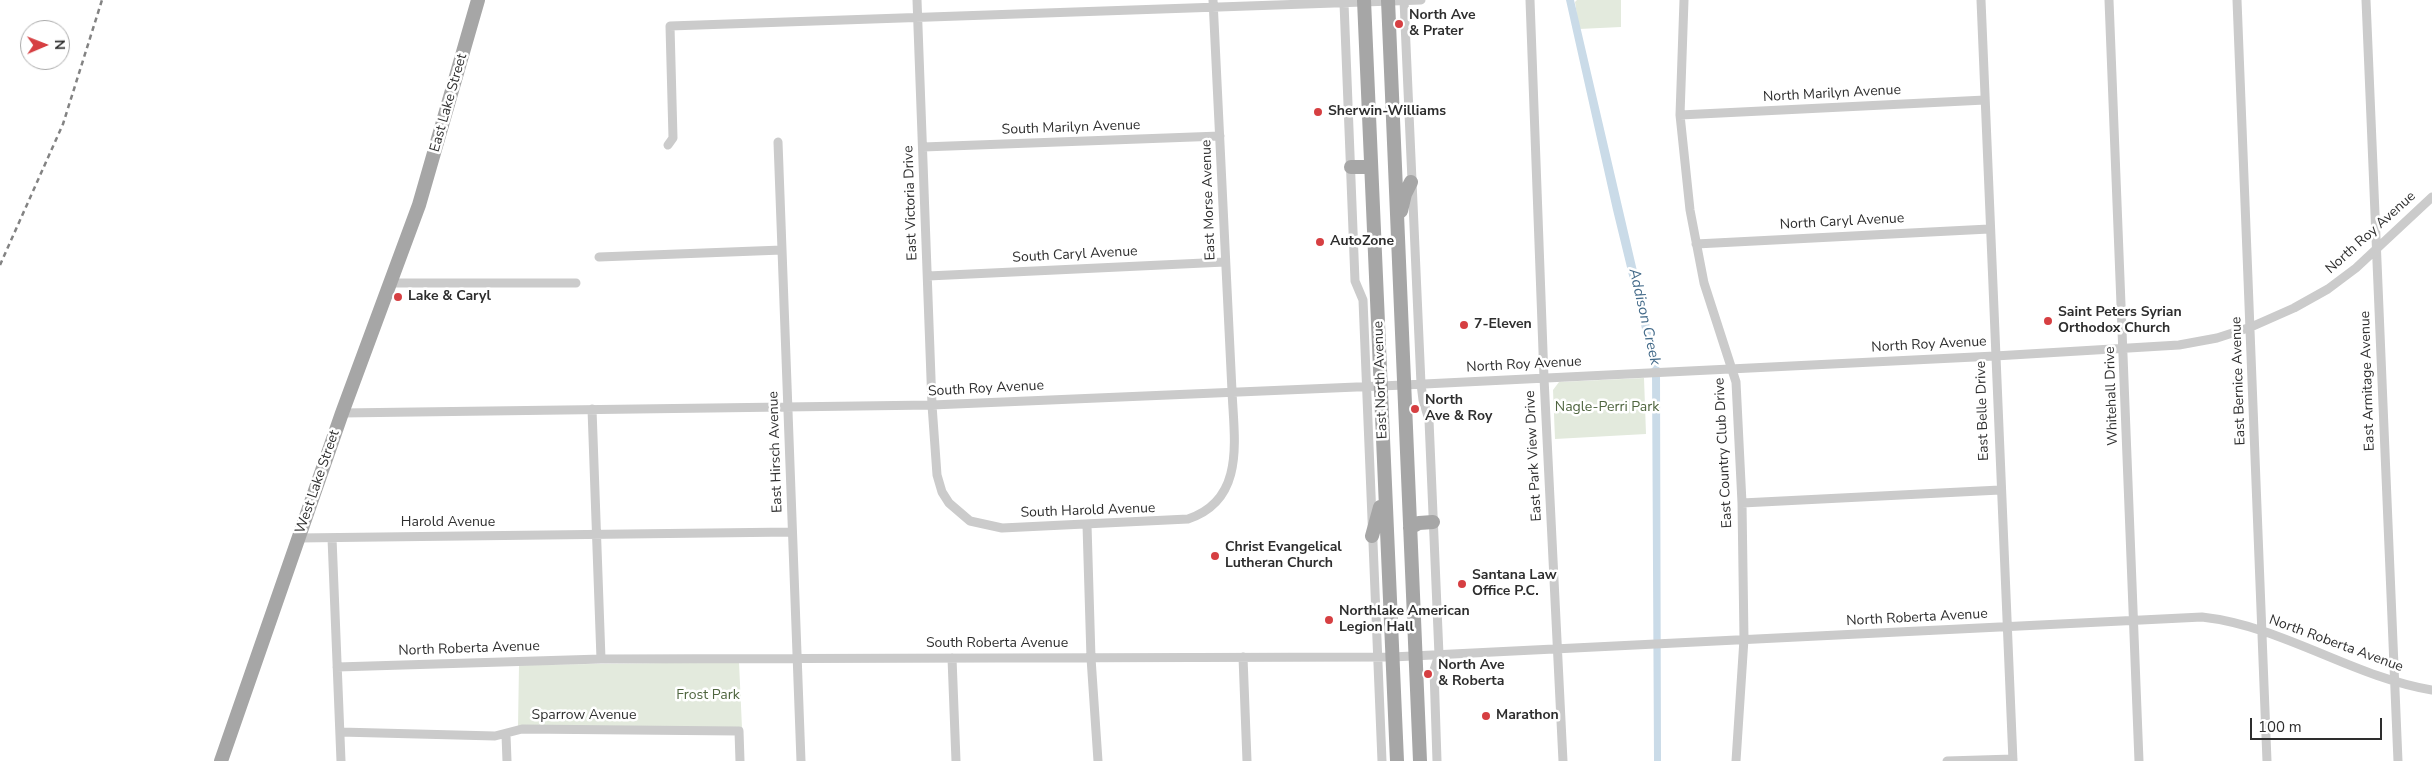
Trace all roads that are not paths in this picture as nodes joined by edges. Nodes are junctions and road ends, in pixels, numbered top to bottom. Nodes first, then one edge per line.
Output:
1 (478, 0) edge
2 (917, 0) edge
3 (1404, 0) edge
4 (1421, 0) edge
5 (1530, 0) edge
6 (1684, 0) edge
7 (1981, 0) edge
8 (2109, 0) edge
9 (2236, 0) edge
10 (2366, 0) edge
11 (1364, 1) edge
12 (1388, 1) edge
13 (1344, 3) junction
14 (1214, 4) edge
15 (918, 18) junction
16 (1985, 100) junction
17 (1680, 115) junction
18 (1220, 136) junction
19 (778, 142) dead end
20 (668, 145) dead end
21 (923, 148) junction
22 (1351, 167) junction
23 (1371, 167) junction
24 (1411, 182) junction
25 (2432, 197) edge
26 (419, 205) joint
27 (1397, 229) junction
28 (1989, 229) junction
29 (1696, 244) junction
30 (2376, 247) junction
31 (782, 250) junction
32 (599, 257) dead end
33 (1225, 262) junction
34 (928, 276) junction
35 (390, 283) junction
36 (576, 283) dead end
37 (2251, 327) junction
38 (2124, 349) junction
39 (1995, 356) junction
40 (1732, 368) junction
41 (1544, 378) junction
42 (1421, 384) junction
43 (1404, 385) junction
44 (1366, 386) junction
45 (1381, 386) junction
46 (1232, 391) junction
47 (932, 405) junction
48 (788, 408) junction
49 (592, 409) junction
50 (342, 413) junction
51 (1385, 484) junction
52 (2000, 490) junction
53 (1742, 502) junction
54 (1433, 522) junction
55 (1087, 525) junction
56 (1410, 528) junction
57 (792, 532) junction
58 (598, 536) junction
59 (1372, 536) junction
60 (298, 538) junction
61 (332, 538) junction
62 (2134, 620) junction
63 (2007, 627) junction
64 (2262, 632) junction
65 (1744, 640) junction
66 (1559, 649) junction
67 (1440, 655) junction
68 (1415, 656) junction
69 (1243, 657) junction
70 (1377, 657) junction
71 (1392, 657) junction
72 (952, 658) junction
73 (1092, 658) junction
74 (601, 659) junction
75 (797, 659) junction
76 (337, 667) junction
77 (2395, 680) junction
78 (2432, 690) edge
79 (340, 732) junction
80 (506, 734) junction
81 (2013, 760) edge
82 (221, 761) edge
83 (341, 761) edge
84 (507, 761) edge
85 (740, 761) edge
86 (801, 761) edge
87 (956, 761) edge
88 (1098, 761) edge
89 (1247, 761) edge
90 (1382, 761) edge
91 (1397, 761) edge
92 (1420, 761) edge
93 (1437, 761) edge
94 (1563, 761) edge
95 (1736, 761) edge
96 (1947, 761) edge
97 (2139, 761) edge
98 (2267, 761) edge
99 (2398, 761) edge

1 - 26 main road, East Lake Street
2 - 15 street, East Victoria Drive
3 - 4 street
3 - 12 street
3 - 24 street
5 - 41 street, East Park View Drive
6 - 17 street, East Country Club Drive
7 - 16 street, East Belle Drive
8 - 38 street, Whitehall Drive
9 - 37 street, East Bernice Avenue
10 - 30 street, East Armitage Avenue
11 - 12 street
11 - 13 street
11 - 23 main road, East North Avenue
12 - 27 main road, East North Avenue
13 - 14 street
13 - 22 street, East North Avenue
14 - 15 street
14 - 18 street, East Morse Avenue
15 - 20 street
15 - 21 street, East Victoria Drive
16 - 17 street, North Marilyn Avenue
16 - 28 street, East Belle Drive
17 - 29 street, East Country Club Drive
18 - 21 street, South Marilyn Avenue
18 - 33 street, East Morse Avenue
19 - 31 street, East Hirsch Avenue
21 - 34 street, East Victoria Drive
22 - 23 main road
22 - 44 street, East North Avenue
23 - 45 main road, East North Avenue
24 - 27 main road
24 - 42 street
25 - 30 street, North Roy Avenue
26 - 35 main road, West Lake Street
27 - 43 main road, East North Avenue
28 - 29 street, North Caryl Avenue
28 - 39 street, East Belle Drive
29 - 40 street, East Country Club Drive
30 - 37 street, North Roy Avenue
30 - 77 street, East Armitage Avenue
31 - 32 street
31 - 48 street, East Hirsch Avenue
33 - 34 street, South Caryl Avenue
33 - 46 street, East Morse Avenue
34 - 47 street, East Victoria Drive
35 - 36 street
35 - 50 main road, West Lake Street
37 - 38 street, North Roy Avenue
37 - 64 street, East Bernice Avenue
38 - 39 street, North Roy Avenue
38 - 62 street, Whitehall Drive
39 - 40 street, North Roy Avenue
39 - 52 street, East Belle Drive
40 - 41 street, North Roy Avenue
40 - 53 street, East Country Club Drive
41 - 42 street, North Roy Avenue
41 - 66 street, East Park View Drive
42 - 43 street, North Roy Avenue
42 - 54 street
43 - 45 street, North Roy Avenue
43 - 56 main road, East North Avenue
44 - 45 street, South Roy Avenue
44 - 46 street, South Roy Avenue
44 - 59 street, East North Avenue
45 - 51 main road, East North Avenue
46 - 47 street, South Roy Avenue
46 - 55 street, South Harold Avenue
47 - 48 street, South Roy Avenue
47 - 55 street, South Harold Avenue
48 - 49 street, South Roy Avenue
48 - 57 street, East Hirsch Avenue
49 - 50 street, South Roy Avenue
49 - 58 street
50 - 60 main road, West Lake Street
51 - 59 main road
51 - 71 main road, East North Avenue
52 - 53 street
52 - 63 street, East Belle Drive
53 - 65 street, East Country Club Drive
54 - 56 main road
54 - 67 street
55 - 73 street
56 - 68 main road, East North Avenue
57 - 58 street
57 - 75 street, East Hirsch Avenue
58 - 61 street, Harold Avenue
58 - 74 street
59 - 70 street, East North Avenue
60 - 61 street, Harold Avenue
60 - 82 main road, West Lake Street
61 - 76 street
62 - 63 street, North Roberta Avenue
62 - 64 street, North Roberta Avenue
62 - 97 street, Whitehall Drive
63 - 65 street, North Roberta Avenue
63 - 81 street, East Belle Drive
64 - 77 street, North Roberta Avenue
64 - 98 street, East Bernice Avenue
65 - 66 street, North Roberta Avenue
65 - 95 street, East Country Club Drive
66 - 67 street, North Roberta Avenue
66 - 94 street, East Park View Drive
67 - 68 street, North Roberta Avenue
67 - 93 street
68 - 71 street, North Roberta Avenue
68 - 92 main road, East North Avenue
69 - 70 street, South Roberta Avenue
69 - 73 street, South Roberta Avenue
69 - 89 street
70 - 71 street, South Roberta Avenue
70 - 90 street, East North Avenue
71 - 91 main road, East North Avenue
72 - 73 street, South Roberta Avenue
72 - 75 street, South Roberta Avenue
72 - 87 street
73 - 88 street
74 - 75 street, South Roberta Avenue
74 - 76 street, North Roberta Avenue
75 - 86 street, East Hirsch Avenue
76 - 79 street
77 - 78 street, North Roberta Avenue
77 - 99 street, East Armitage Avenue
79 - 80 street, Sparrow Avenue
79 - 83 street
80 - 84 street
80 - 85 street, Sparrow Avenue
81 - 96 street

